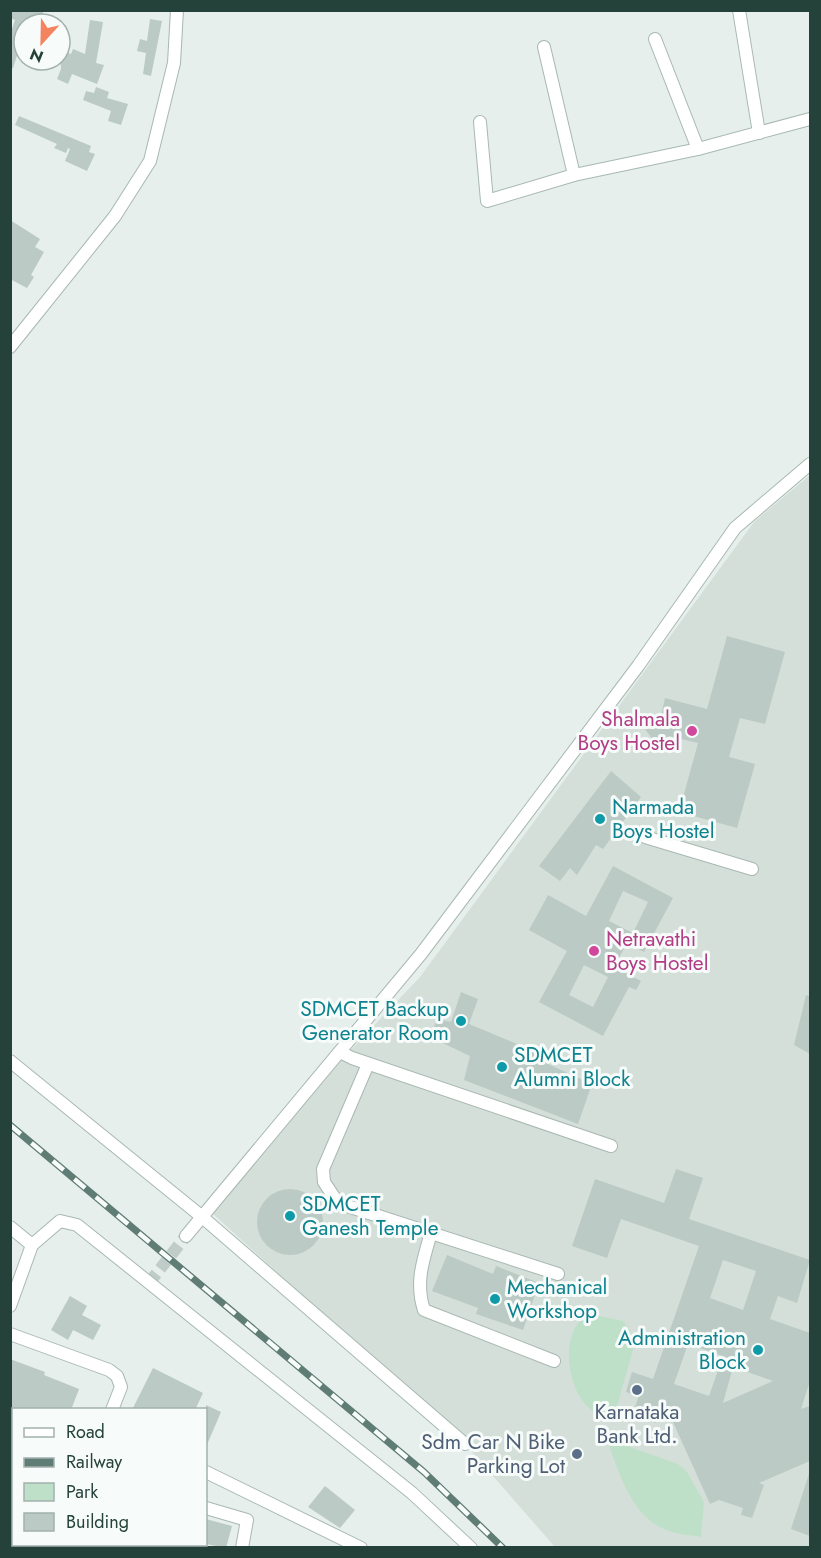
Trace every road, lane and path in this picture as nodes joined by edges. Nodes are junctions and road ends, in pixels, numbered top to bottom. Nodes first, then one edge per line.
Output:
1 (177, 10) edge
2 (739, 10) edge
3 (655, 39) dead end
4 (544, 47) dead end
5 (810, 119) edge
6 (480, 122) dead end
7 (759, 133) junction
8 (698, 149) junction
9 (574, 175) junction
10 (10, 348) edge
11 (810, 464) edge
12 (645, 837) dead end
13 (752, 868) dead end
14 (340, 1052) junction
15 (10, 1061) edge
16 (368, 1064) junction
17 (611, 1146) dead end
18 (201, 1216) junction
19 (10, 1227) edge
20 (431, 1233) junction
21 (186, 1236) tunnel mouth
22 (32, 1245) junction
23 (558, 1274) dead end
24 (10, 1306) edge
25 (10, 1334) edge
26 (555, 1360) dead end
27 (112, 1408) edge
28 (465, 1444) dead end
29 (207, 1472) edge
30 (207, 1508) edge
31 (242, 1548) edge
32 (361, 1548) edge
33 (471, 1548) edge

1 - 10 street
2 - 7 street
3 - 8 street
4 - 9 street
5 - 7 street
6 - 9 street
7 - 8 street
8 - 9 street
11 - 14 street
12 - 13 street
14 - 16 street
14 - 18 street
15 - 18 street
16 - 17 street
16 - 20 street
18 - 21 street
18 - 28 street
19 - 22 street
20 - 23 street
20 - 26 street
22 - 24 street
22 - 33 street
25 - 27 street
29 - 32 street
30 - 31 street

